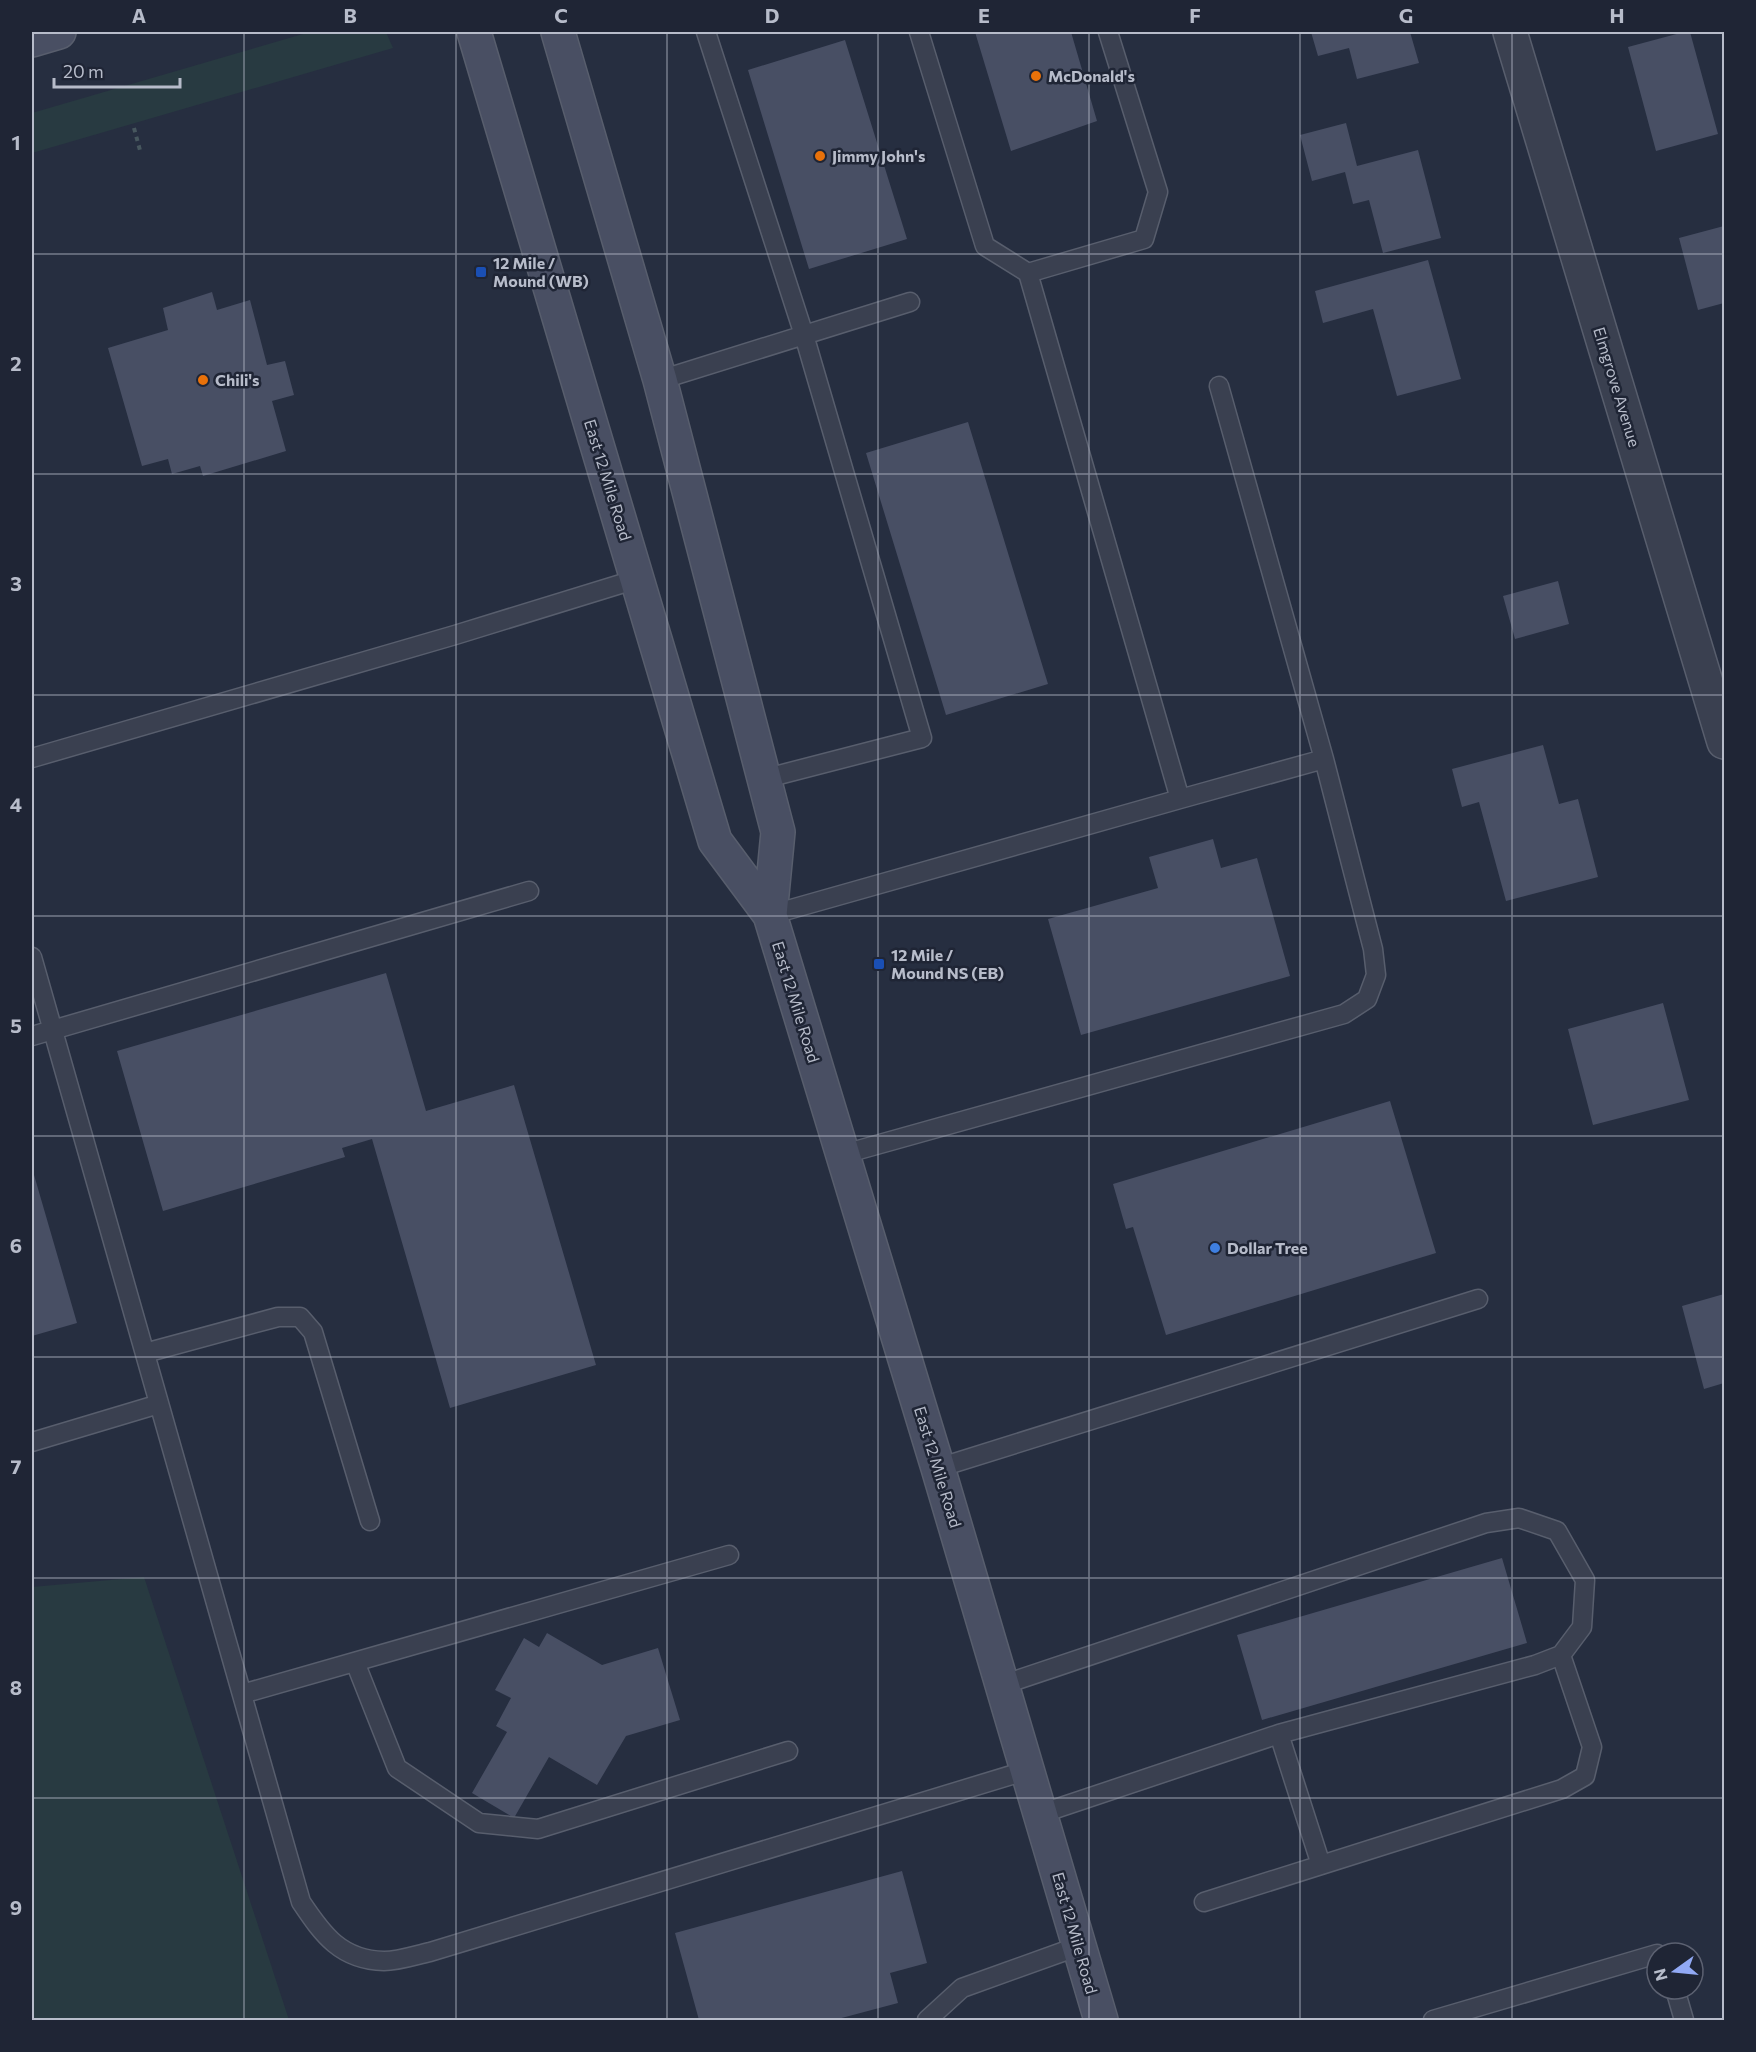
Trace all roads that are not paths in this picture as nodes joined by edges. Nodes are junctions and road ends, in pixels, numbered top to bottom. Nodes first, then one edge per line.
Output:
1 (59, 32) edge
2 (474, 32) edge
3 (558, 32) edge
4 (706, 32) edge
5 (919, 32) edge
6 (1108, 32) edge
7 (1510, 32) edge
8 (32, 40) edge
9 (1028, 273) junction
10 (910, 302) dead end
11 (804, 335) junction
12 (660, 380) junction
13 (1219, 386) dead end
14 (637, 579) junction
15 (1725, 742) edge
16 (32, 758) edge
17 (1324, 759) junction
18 (763, 779) junction
19 (1180, 799) junction
20 (529, 891) dead end
21 (770, 915) junction
22 (32, 957) edge
23 (53, 1030) junction
24 (32, 1036) edge
25 (844, 1154) junction
26 (1478, 1299) dead end
27 (145, 1353) junction
28 (159, 1404) junction
29 (32, 1442) edge
30 (938, 1468) junction
31 (370, 1521) dead end
32 (729, 1554) dead end
33 (1561, 1655) junction
34 (356, 1662) junction
35 (1002, 1685) junction
36 (242, 1694) junction
37 (1279, 1734) junction
38 (788, 1751) dead end
39 (1028, 1770) junction
40 (1040, 1814) junction
41 (1321, 1865) junction
42 (1204, 1902) dead end
43 (1079, 1946) junction
44 (1645, 1958) edge
45 (1678, 2001) edge
46 (1467, 2015) edge
47 (927, 2020) edge
48 (1101, 2020) edge
49 (1433, 2020) edge
50 (1684, 2020) edge

1 - 8 main road
2 - 14 main road, East 12 Mile Road
3 - 12 main road, East 12 Mile Road
4 - 11 lane
5 - 9 lane
6 - 9 lane
7 - 15 street, Elmgrove Avenue
9 - 19 lane
10 - 11 lane
11 - 12 lane
11 - 18 lane
12 - 18 main road, East 12 Mile Road
13 - 17 lane
14 - 16 lane
14 - 21 main road, East 12 Mile Road
17 - 19 lane
17 - 25 lane
18 - 21 main road, East 12 Mile Road
19 - 21 lane
20 - 23 lane
21 - 25 main road, East 12 Mile Road
22 - 23 lane
23 - 24 lane
23 - 27 lane
25 - 30 main road, East 12 Mile Road
26 - 30 lane
27 - 28 lane
27 - 31 lane
28 - 29 lane
28 - 36 lane
30 - 35 main road, East 12 Mile Road
32 - 34 lane
33 - 35 lane
33 - 37 lane
33 - 41 lane
34 - 36 lane
34 - 38 lane
35 - 39 main road, East 12 Mile Road
36 - 39 lane
37 - 40 lane
37 - 41 lane
39 - 40 main road, East 12 Mile Road
40 - 43 main road, East 12 Mile Road
41 - 42 lane
43 - 47 lane
43 - 48 main road, East 12 Mile Road
44 - 46 lane
45 - 50 lane
46 - 49 lane

